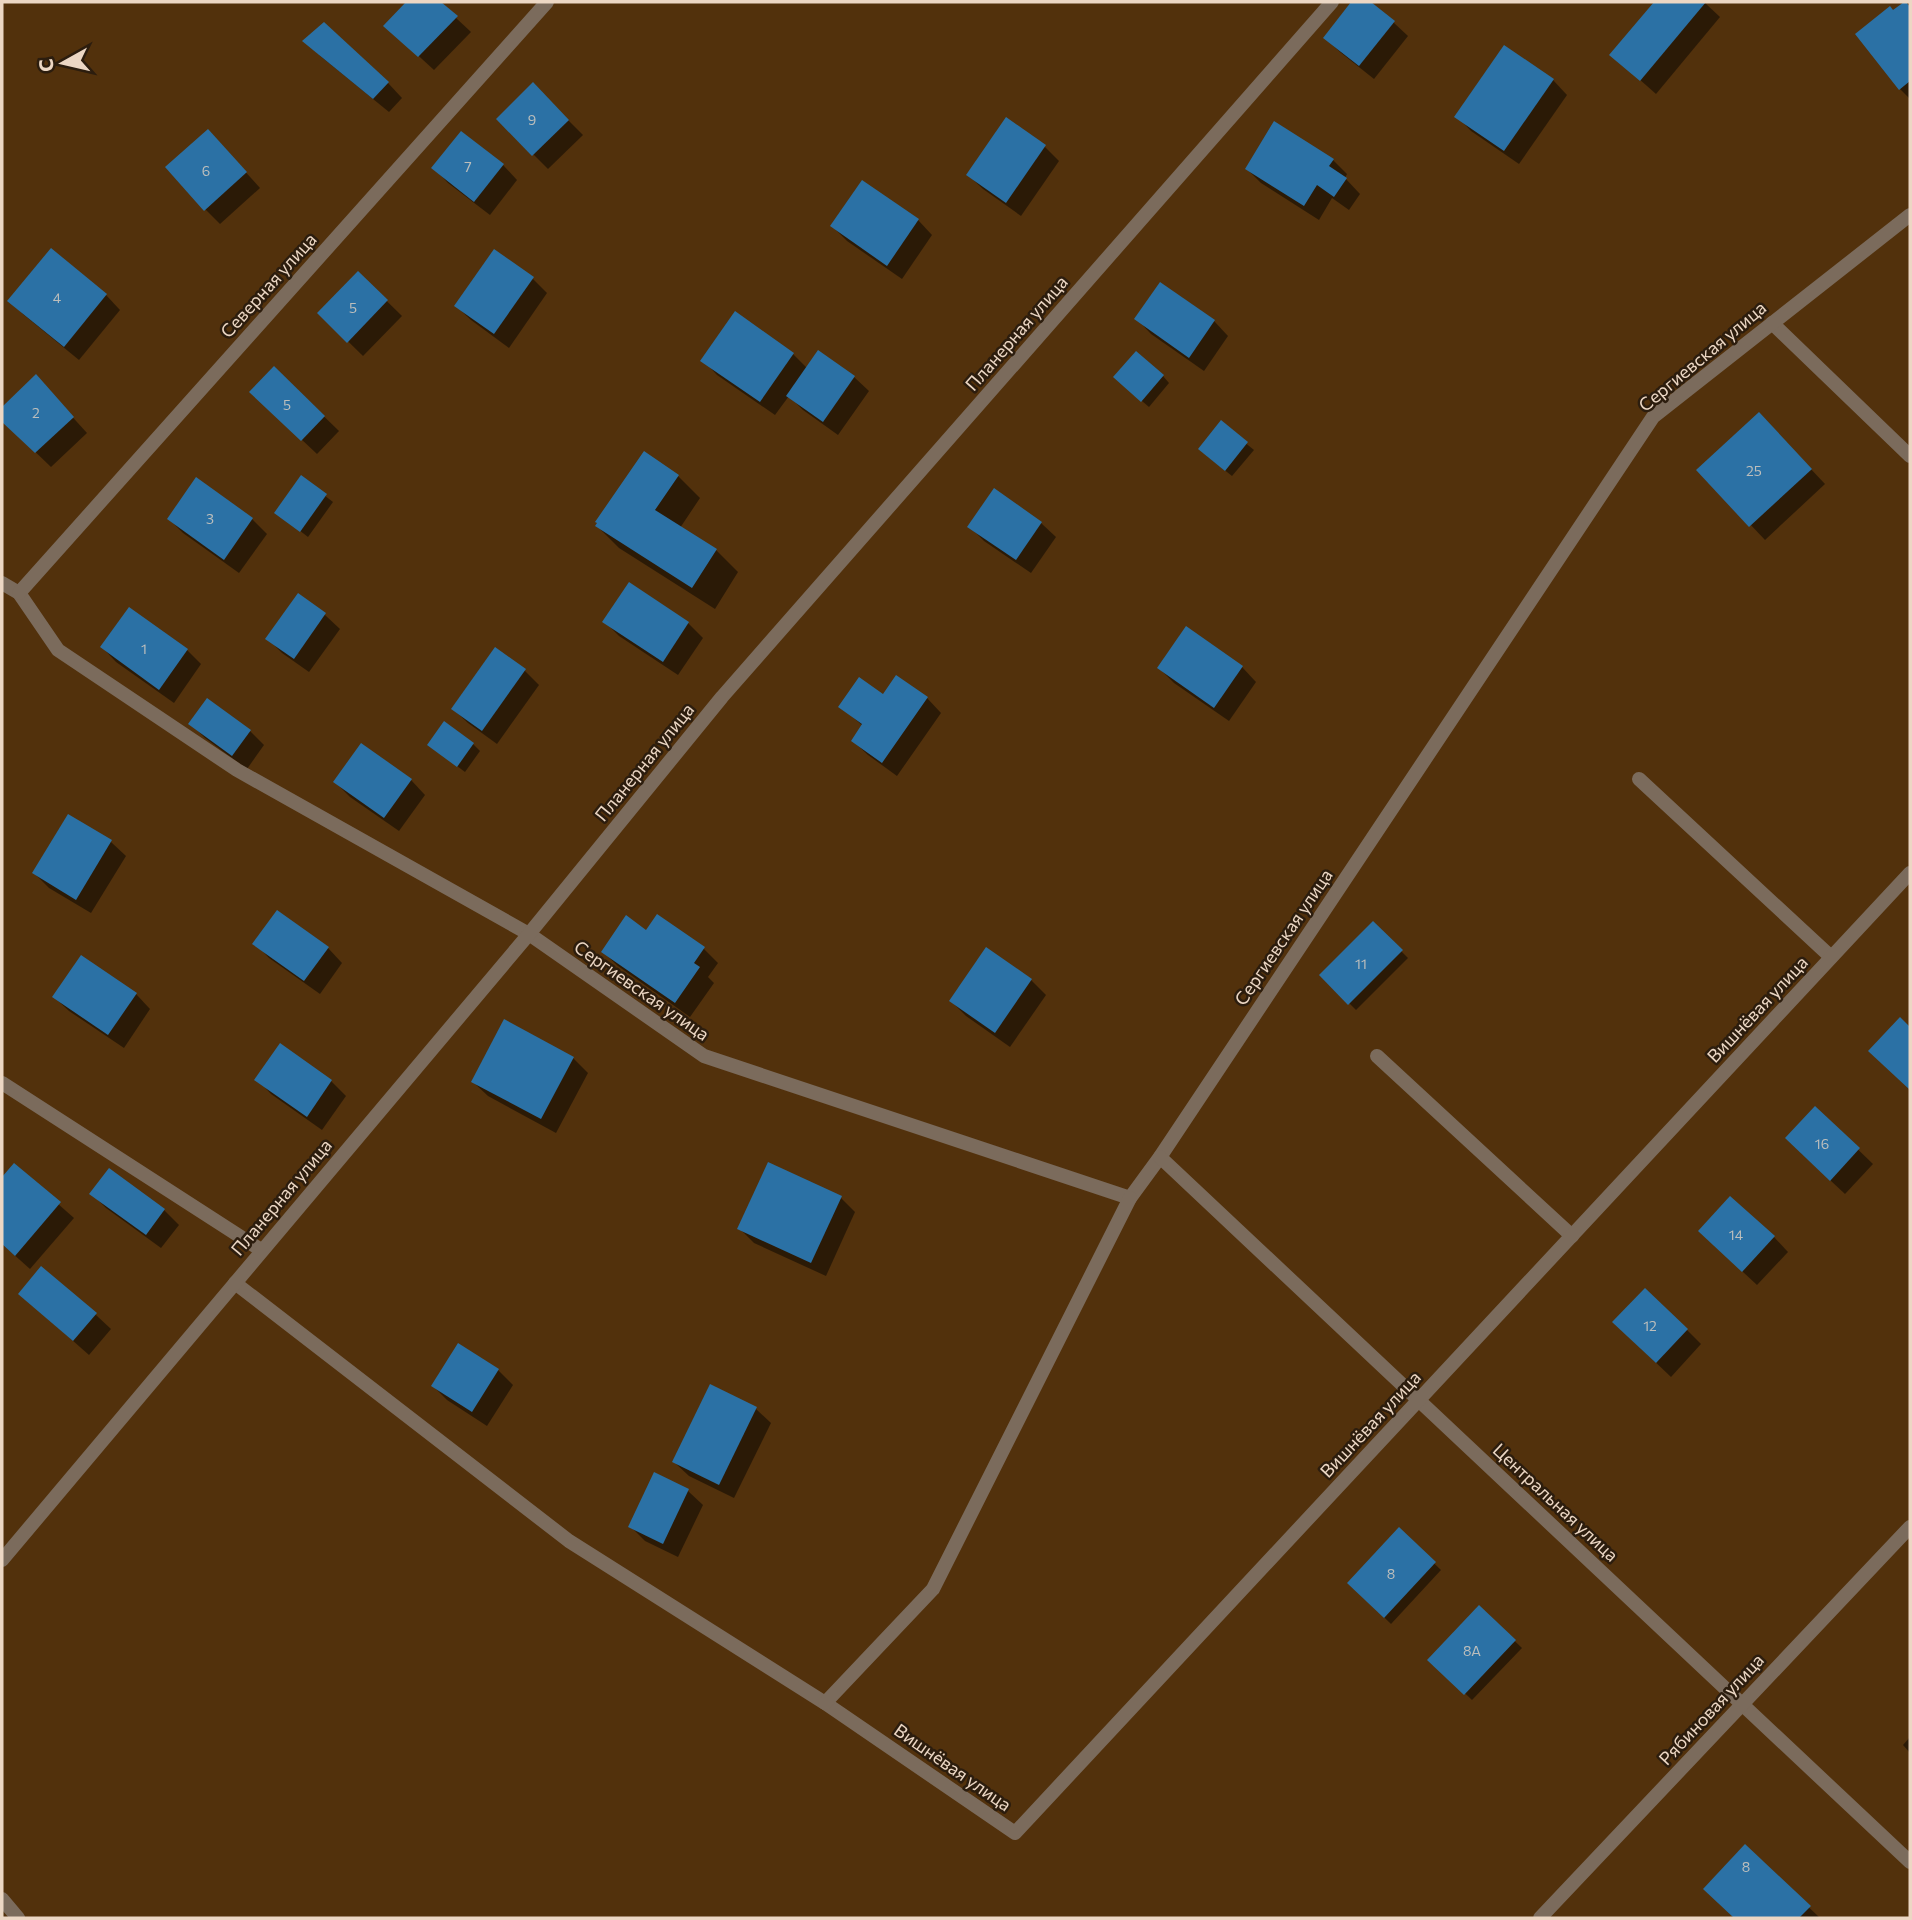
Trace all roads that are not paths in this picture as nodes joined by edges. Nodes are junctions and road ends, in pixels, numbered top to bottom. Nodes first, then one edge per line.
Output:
1 (547, 2) edge
2 (1332, 2) edge
3 (1910, 215) edge
4 (1772, 323) junction
5 (1910, 456) edge
6 (2, 583) edge
7 (19, 593) junction
8 (1640, 779) dead end
9 (1910, 873) edge
10 (529, 934) junction
11 (1831, 957) junction
12 (1377, 1056) dead end
13 (2, 1083) edge
14 (1160, 1157) junction
15 (1130, 1198) junction
16 (1572, 1236) junction
17 (261, 1250) junction
18 (235, 1283) junction
19 (1419, 1399) junction
20 (1910, 1527) edge
21 (2, 1560) edge
22 (825, 1703) junction
23 (1743, 1704) junction
24 (1910, 1861) edge
25 (2, 1899) edge
26 (18, 1918) edge
27 (1540, 1918) edge

1 - 7 street, Северная улица
2 - 10 street, Планерная улица
3 - 4 street, Сергиевская улица
4 - 5 street
4 - 14 street, Сергиевская улица
6 - 7 street
7 - 10 street, Сергиевская улица
8 - 11 street
9 - 11 street, Вишнёвая улица
10 - 15 street, Сергиевская улица
10 - 17 street, Планерная улица
11 - 16 street, Вишнёвая улица
12 - 16 street
13 - 17 street
14 - 15 street, Сергиевская улица
14 - 19 street, Центральная улица
15 - 22 street
16 - 19 street, Вишнёвая улица
17 - 18 street, Планерная улица
18 - 21 street, Планерная улица
18 - 22 street
19 - 22 street, Вишнёвая улица
19 - 23 street, Центральная улица
20 - 23 street, Рябиновая улица
23 - 24 street, Центральная улица
23 - 27 street, Рябиновая улица
25 - 26 street

